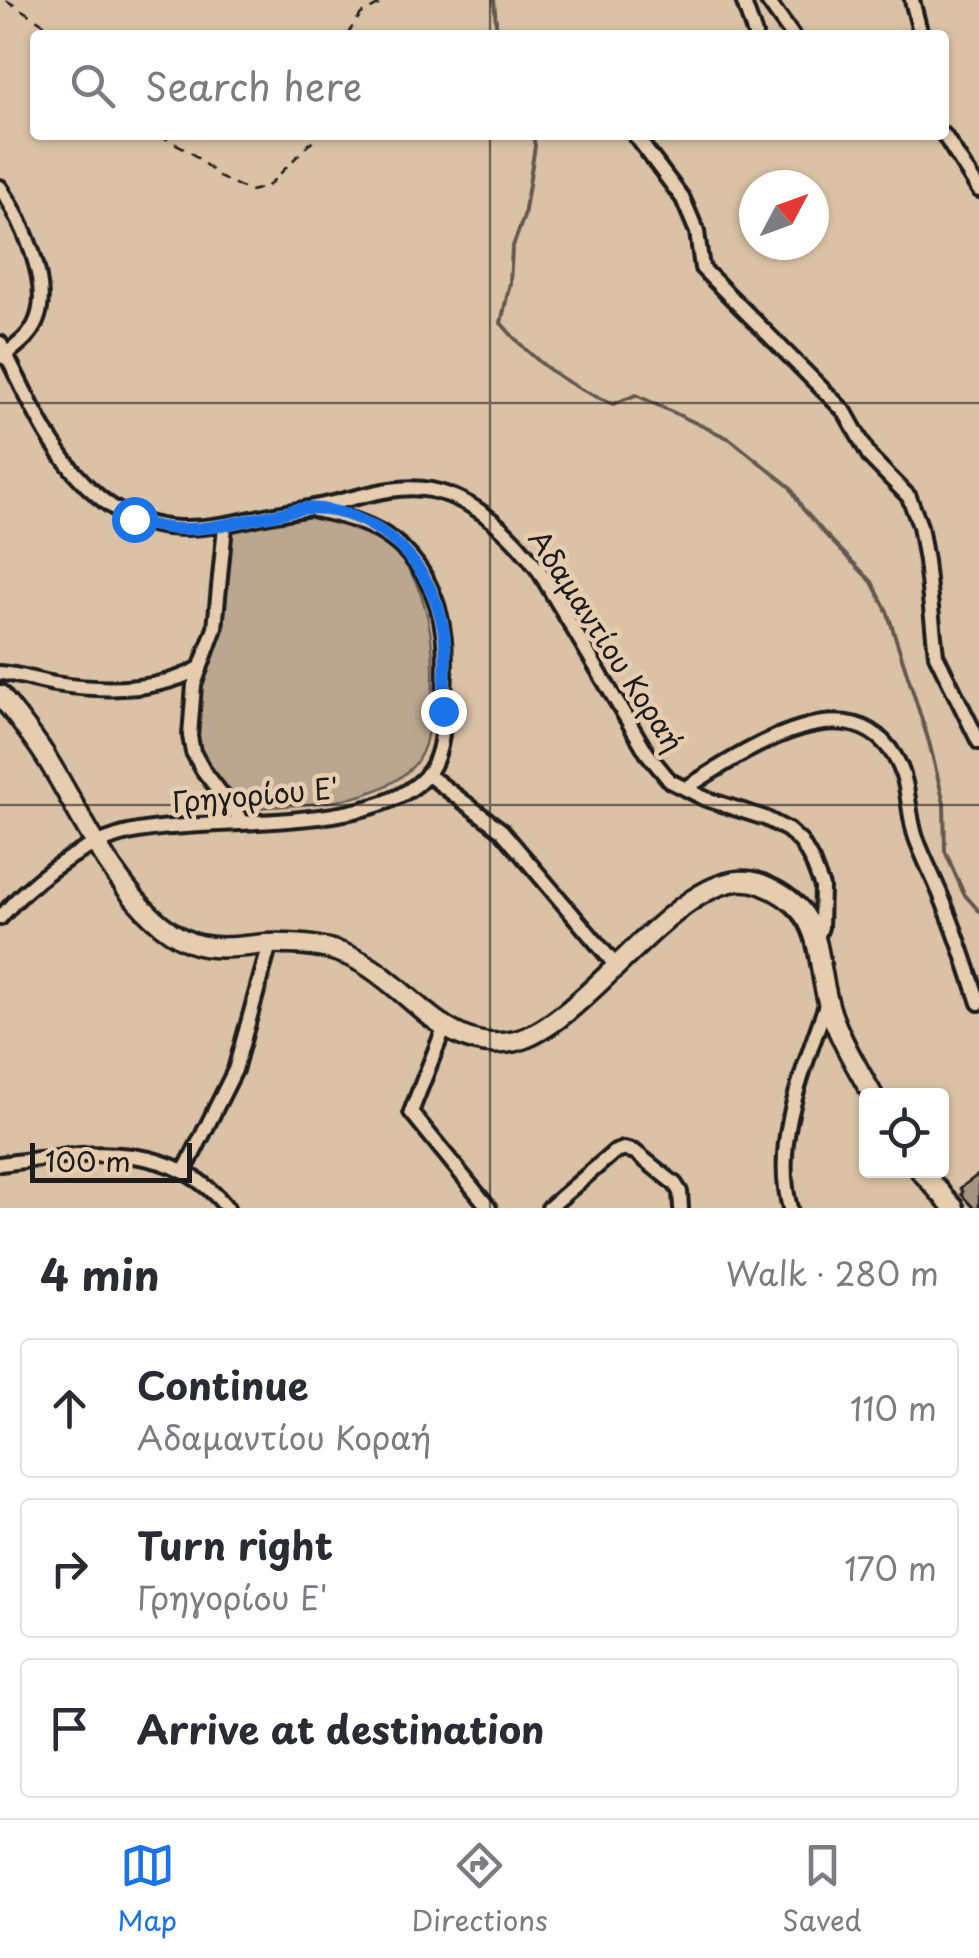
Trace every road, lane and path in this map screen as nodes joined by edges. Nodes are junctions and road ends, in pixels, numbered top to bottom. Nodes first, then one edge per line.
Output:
1 (6, 0) edge
2 (388, 0) edge
3 (744, 0) edge
4 (767, 0) edge
5 (912, 0) edge
6 (53, 30) edge
7 (351, 30) edge
8 (753, 30) edge
9 (788, 30) edge
10 (919, 30) edge
11 (169, 140) edge
12 (313, 140) edge
13 (639, 140) edge
14 (947, 140) edge
15 (0, 187) edge
16 (979, 190) edge
17 (2, 352) edge
18 (307, 508) junction
19 (225, 526) junction
20 (198, 670) junction
21 (0, 674) edge
22 (0, 695) edge
23 (979, 742) edge
24 (427, 774) junction
25 (686, 788) junction
26 (243, 822) junction
27 (94, 845) junction
28 (0, 918) edge
29 (817, 938) junction
30 (270, 944) junction
31 (617, 967) junction
32 (828, 1002) junction
33 (979, 1002) edge
34 (446, 1026) junction
35 (869, 1088) edge
36 (0, 1164) edge
37 (185, 1170) junction
38 (927, 1178) edge
39 (227, 1208) edge
40 (489, 1208) edge
41 (549, 1208) edge
42 (681, 1208) edge
43 (790, 1208) edge
44 (954, 1208) edge

1 - 6 path
2 - 7 path
3 - 8 street
4 - 9 street
5 - 10 street
11 - 12 path
13 - 23 street
14 - 16 street
15 - 17 street
17 - 19 street, Αδαμαντίου Κοραή
18 - 19 street, Αδαμαντίου Κοραή
18 - 24 street
18 - 25 street, Αδαμαντίου Κοραή
19 - 20 street
20 - 21 street
20 - 26 street
22 - 27 main road
24 - 26 street, Γρηγορίου Ε'
24 - 31 street
25 - 29 street, Αδαμαντίου Κοραή
25 - 33 street
26 - 27 street, Γρηγορίου Ε'
27 - 28 street, Γρηγορίου Ε'
27 - 30 main road
29 - 31 main road
29 - 32 main road
30 - 34 main road
30 - 37 street
31 - 34 main road
32 - 35 main road
32 - 43 street
34 - 40 street
36 - 37 street
37 - 39 street
38 - 44 main road
41 - 42 street

